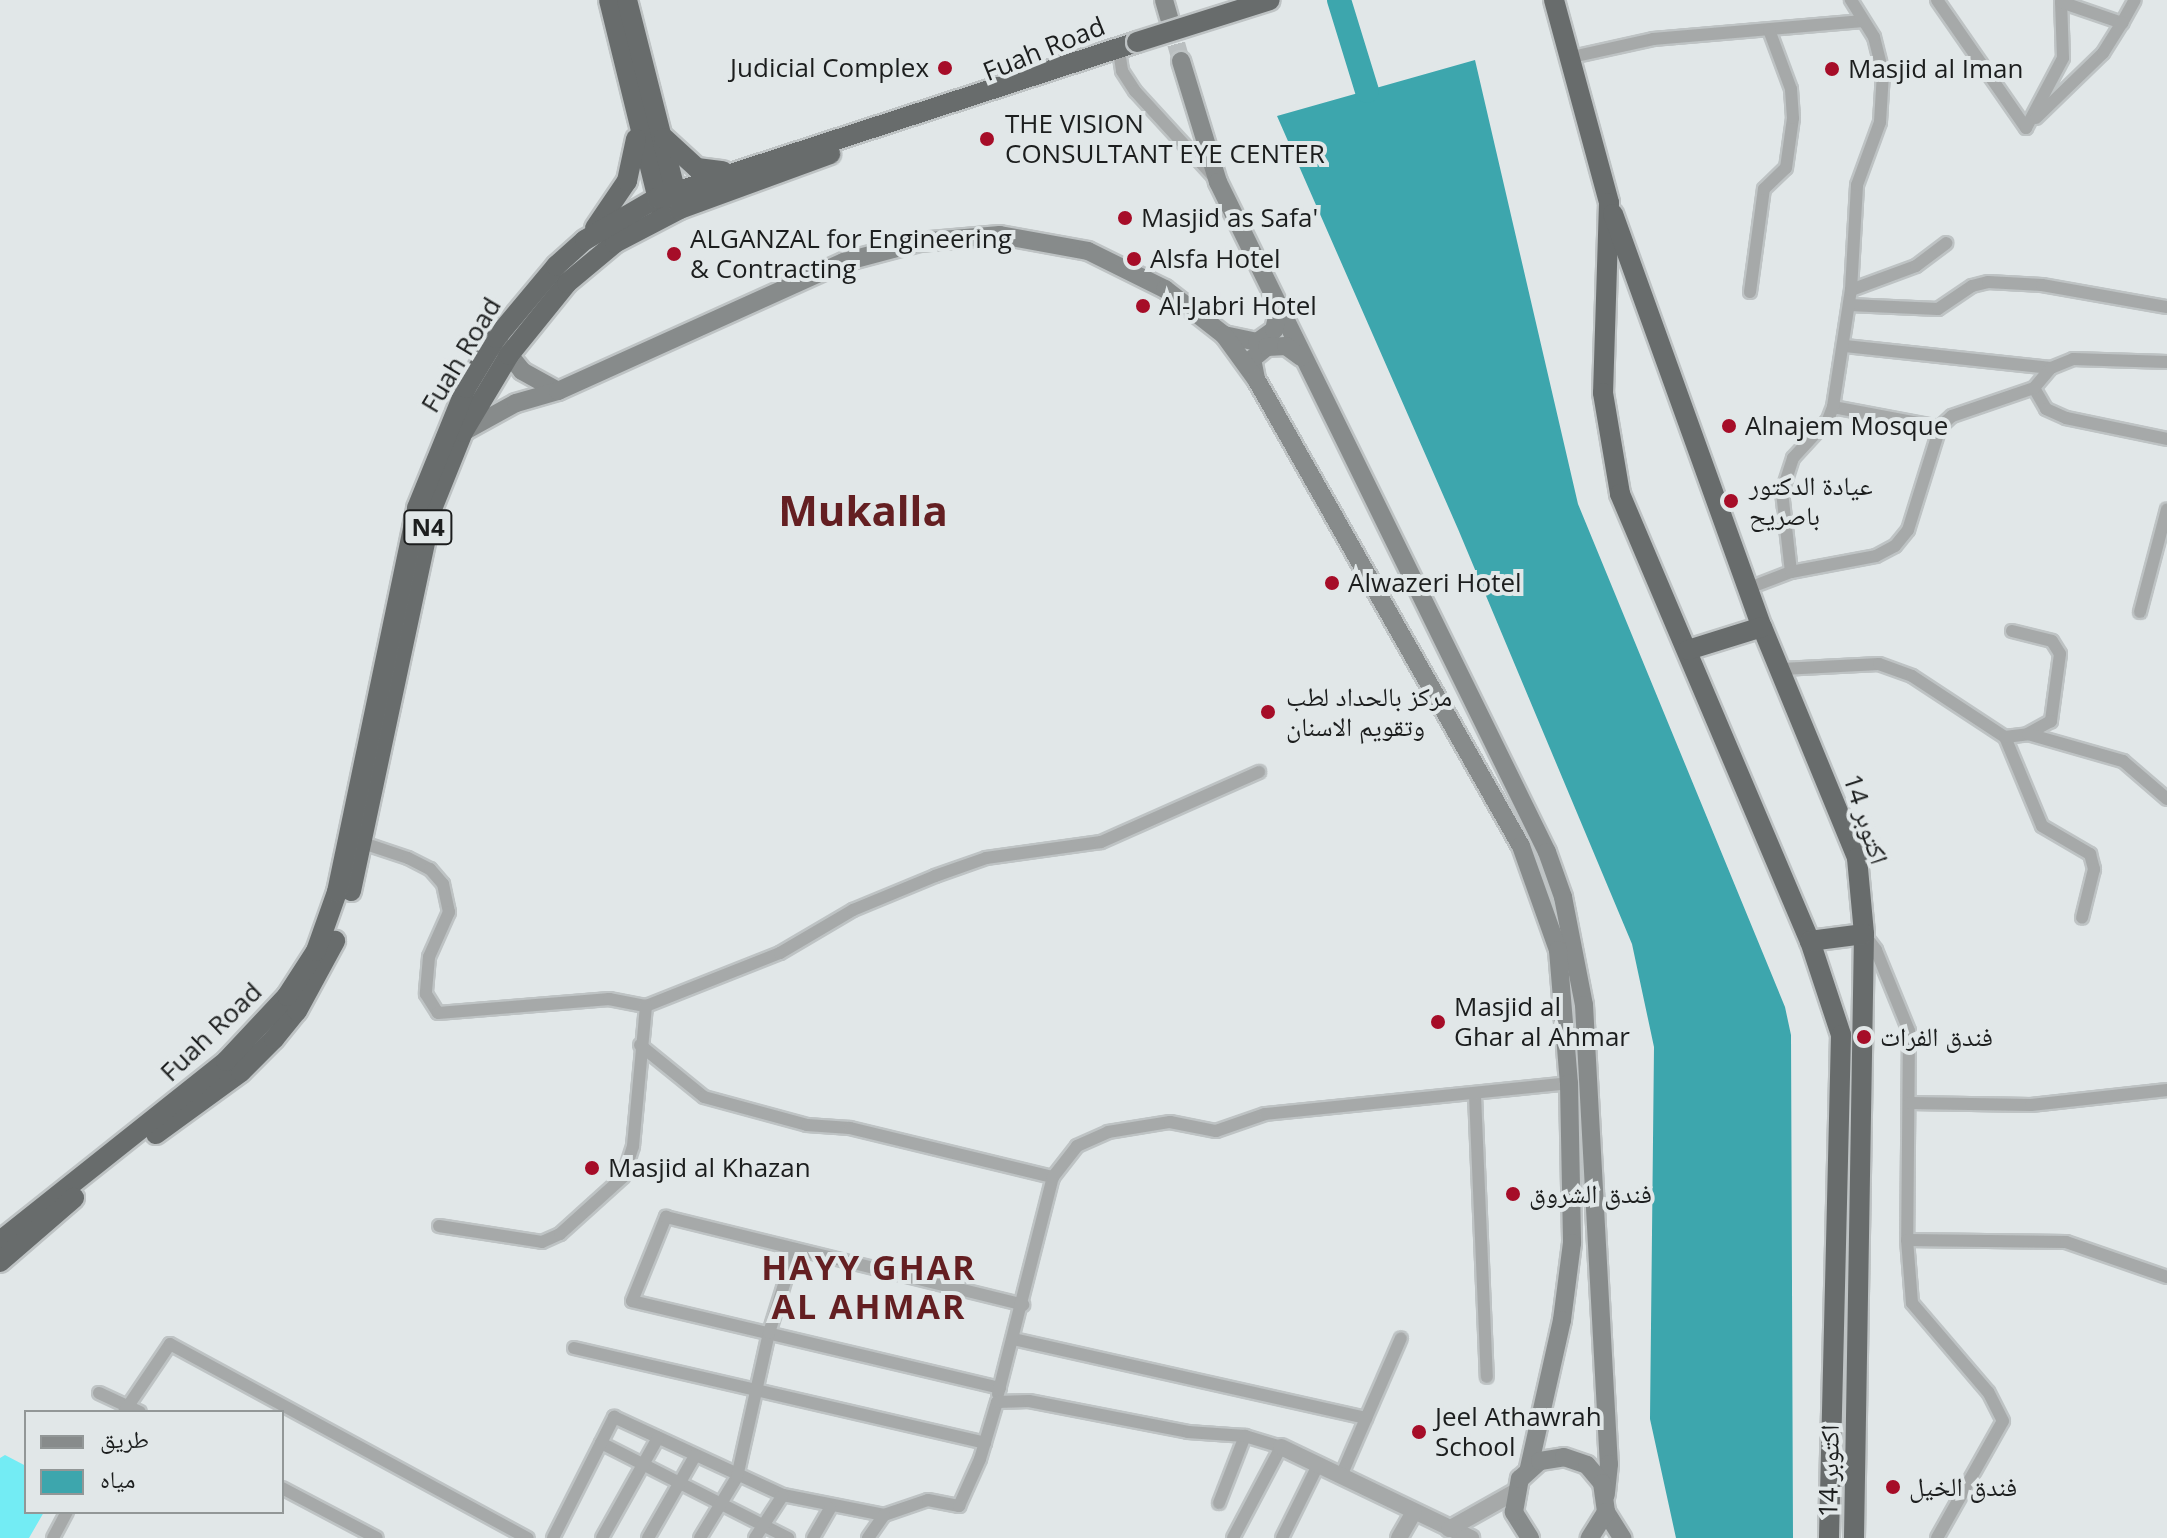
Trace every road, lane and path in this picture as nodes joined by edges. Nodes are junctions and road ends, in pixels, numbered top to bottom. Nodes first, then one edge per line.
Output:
1 (609, 0) edge
2 (627, 0) edge
3 (1270, 0) edge
4 (1554, 0) edge
5 (1851, 0) edge
6 (1937, 0) edge
7 (2135, 0) edge
8 (1863, 21) junction
9 (2122, 23) junction
10 (1769, 30) junction
11 (1125, 46) junction
12 (1572, 57) junction
13 (1181, 61) tunnel mouth
14 (635, 119) junction
15 (657, 124) junction
16 (2026, 128) junction
17 (735, 170) junction
18 (1218, 182) junction
19 (1609, 203) junction
20 (669, 204) junction
21 (585, 240) junction
22 (1946, 243) dead end
23 (1851, 290) junction
24 (1750, 292) dead end
25 (1849, 305) junction
26 (2167, 307) edge
27 (1278, 312) junction
28 (1224, 335) junction
29 (496, 338) junction
30 (1845, 346) junction
31 (509, 355) junction
32 (1301, 357) junction
33 (2167, 362) edge
34 (2051, 368) junction
35 (1256, 379) junction
36 (2034, 388) junction
37 (558, 391) junction
38 (1833, 407) junction
39 (1940, 427) junction
40 (463, 432) junction
41 (2167, 439) edge
42 (2167, 509) edge
43 (1791, 572) junction
44 (1749, 588) junction
45 (2140, 612) dead end
46 (1762, 627) junction
47 (2012, 631) dead end
48 (1688, 650) junction
49 (1782, 669) junction
50 (2028, 734) junction
51 (2005, 737) junction
52 (1259, 772) dead end
53 (2167, 799) edge
54 (363, 843) junction
55 (2082, 918) dead end
56 (1864, 934) junction
57 (1810, 941) junction
58 (646, 1006) junction
59 (640, 1045) junction
60 (234, 1066) junction
61 (1569, 1083) junction
62 (2167, 1090) edge
63 (1475, 1095) junction
64 (1910, 1103) junction
65 (1053, 1177) junction
66 (439, 1226) dead end
67 (1907, 1240) junction
68 (0, 1241) edge
69 (795, 1249) junction
70 (0, 1262) edge
71 (2167, 1277) edge
72 (1023, 1305) junction
73 (769, 1333) junction
74 (1401, 1338) dead end
75 (1013, 1339) junction
76 (574, 1348) dead end
77 (1487, 1377) dead end
78 (1000, 1388) junction
79 (757, 1391) junction
80 (99, 1393) dead end
81 (997, 1402) junction
82 (130, 1410) edge
83 (1366, 1418) junction
84 (1245, 1436) junction
85 (658, 1438) junction
86 (601, 1443) junction
87 (985, 1443) junction
88 (1281, 1447) junction
89 (695, 1456) junction
90 (1318, 1465) junction
91 (645, 1466) junction
92 (1529, 1468) junction
93 (1341, 1476) junction
94 (737, 1477) junction
95 (680, 1484) junction
96 (284, 1489) edge
97 (1515, 1492) junction
98 (783, 1495) junction
99 (1219, 1503) dead end
100 (1606, 1504) junction
101 (720, 1505) junction
102 (830, 1508) junction
103 (1414, 1512) junction
104 (66, 1514) edge
105 (884, 1515) junction
106 (763, 1526) junction
107 (1449, 1529) junction
108 (53, 1538) edge
109 (377, 1538) edge
110 (528, 1538) edge
111 (553, 1538) edge
112 (602, 1538) edge
113 (648, 1538) edge
114 (700, 1538) edge
115 (755, 1538) edge
116 (788, 1538) edge
117 (813, 1538) edge
118 (868, 1538) edge
119 (1233, 1538) edge
120 (1282, 1538) edge
121 (1399, 1538) edge
122 (1471, 1538) edge
123 (1530, 1538) edge
124 (1590, 1538) edge
125 (1622, 1538) edge
126 (1829, 1538) edge
127 (1854, 1538) edge
128 (1937, 1538) edge

1 - 14 highway
2 - 15 highway
3 - 11 highway, bridge
4 - 12 highway
5 - 8 street
6 - 16 street
7 - 9 street
8 - 10 street
8 - 23 street
9 - 16 street
9 - 16 street
10 - 12 street
10 - 24 street
11 - 17 highway, Fuah Road / N4
11 - 18 street
11 - 20 highway, Fuah Road / N4
12 - 19 highway
13 - 18 main road
14 - 20 highway
14 - 21 highway
15 - 17 highway
15 - 20 highway
17 - 20 highway, Fuah Road / N4
18 - 27 main road
19 - 44 highway, 14 اكتوبر
19 - 48 highway
20 - 21 highway, Fuah Road / N4
20 - 31 highway, Fuah Road / N4
21 - 29 highway, Fuah Road / N4
22 - 23 street
23 - 25 street
25 - 26 street
25 - 30 street
27 - 28 main road
27 - 32 main road
28 - 35 main road
28 - 37 main road
29 - 31 main road
29 - 60 highway, Fuah Road / N4
30 - 34 street
30 - 38 street
31 - 37 main road
31 - 40 highway, Fuah Road / N4
32 - 35 main road
32 - 100 main road
33 - 34 street
34 - 36 street
35 - 61 main road
36 - 39 street
36 - 41 street
37 - 40 main road
38 - 39 street
38 - 43 street
39 - 43 street
40 - 54 highway, Fuah Road / N4
42 - 45 street
43 - 44 street
44 - 46 highway, 14 اكتوبر
46 - 48 highway
46 - 49 highway, 14 اكتوبر
47 - 50 street
48 - 57 highway
49 - 51 street
49 - 56 highway, 14 اكتوبر
50 - 51 street
50 - 53 street
51 - 55 street
52 - 58 street
54 - 58 street
54 - 60 highway, Fuah Road / N4
56 - 57 highway
56 - 64 street
56 - 127 highway, 14 اكتوبر
57 - 126 highway
58 - 59 street
59 - 65 street
59 - 66 street
60 - 68 highway, Fuah Road / N4
60 - 70 highway, Fuah Road / N4
61 - 63 street
61 - 92 main road
62 - 64 street
63 - 65 street
63 - 77 street
64 - 67 street
65 - 72 street
67 - 71 street
67 - 128 street
69 - 72 street
69 - 73 street
69 - 73 street
72 - 75 street
73 - 78 street
73 - 79 street
74 - 83 street
75 - 78 street
75 - 83 street
76 - 79 street
78 - 81 street
79 - 87 street
79 - 94 street
80 - 82 street
81 - 84 street
81 - 87 street
82 - 110 street
83 - 93 street
84 - 88 street
84 - 99 street
85 - 86 street
85 - 89 street
85 - 91 street
86 - 91 street
86 - 111 street
87 - 105 street
88 - 90 street
88 - 119 street
89 - 94 street
89 - 95 street
90 - 93 street
90 - 120 street
91 - 95 street
91 - 112 street
92 - 97 main road
92 - 100 main road
93 - 103 street
94 - 98 street
94 - 101 street
95 - 101 street
95 - 113 street
96 - 109 street
97 - 107 street
97 - 123 main road
98 - 102 street
98 - 106 street
100 - 124 main road
100 - 125 main road
101 - 106 street
101 - 114 street
102 - 105 street
102 - 117 street
103 - 107 street
103 - 121 street
104 - 108 street
105 - 118 street
106 - 115 street
106 - 116 street
107 - 122 street

